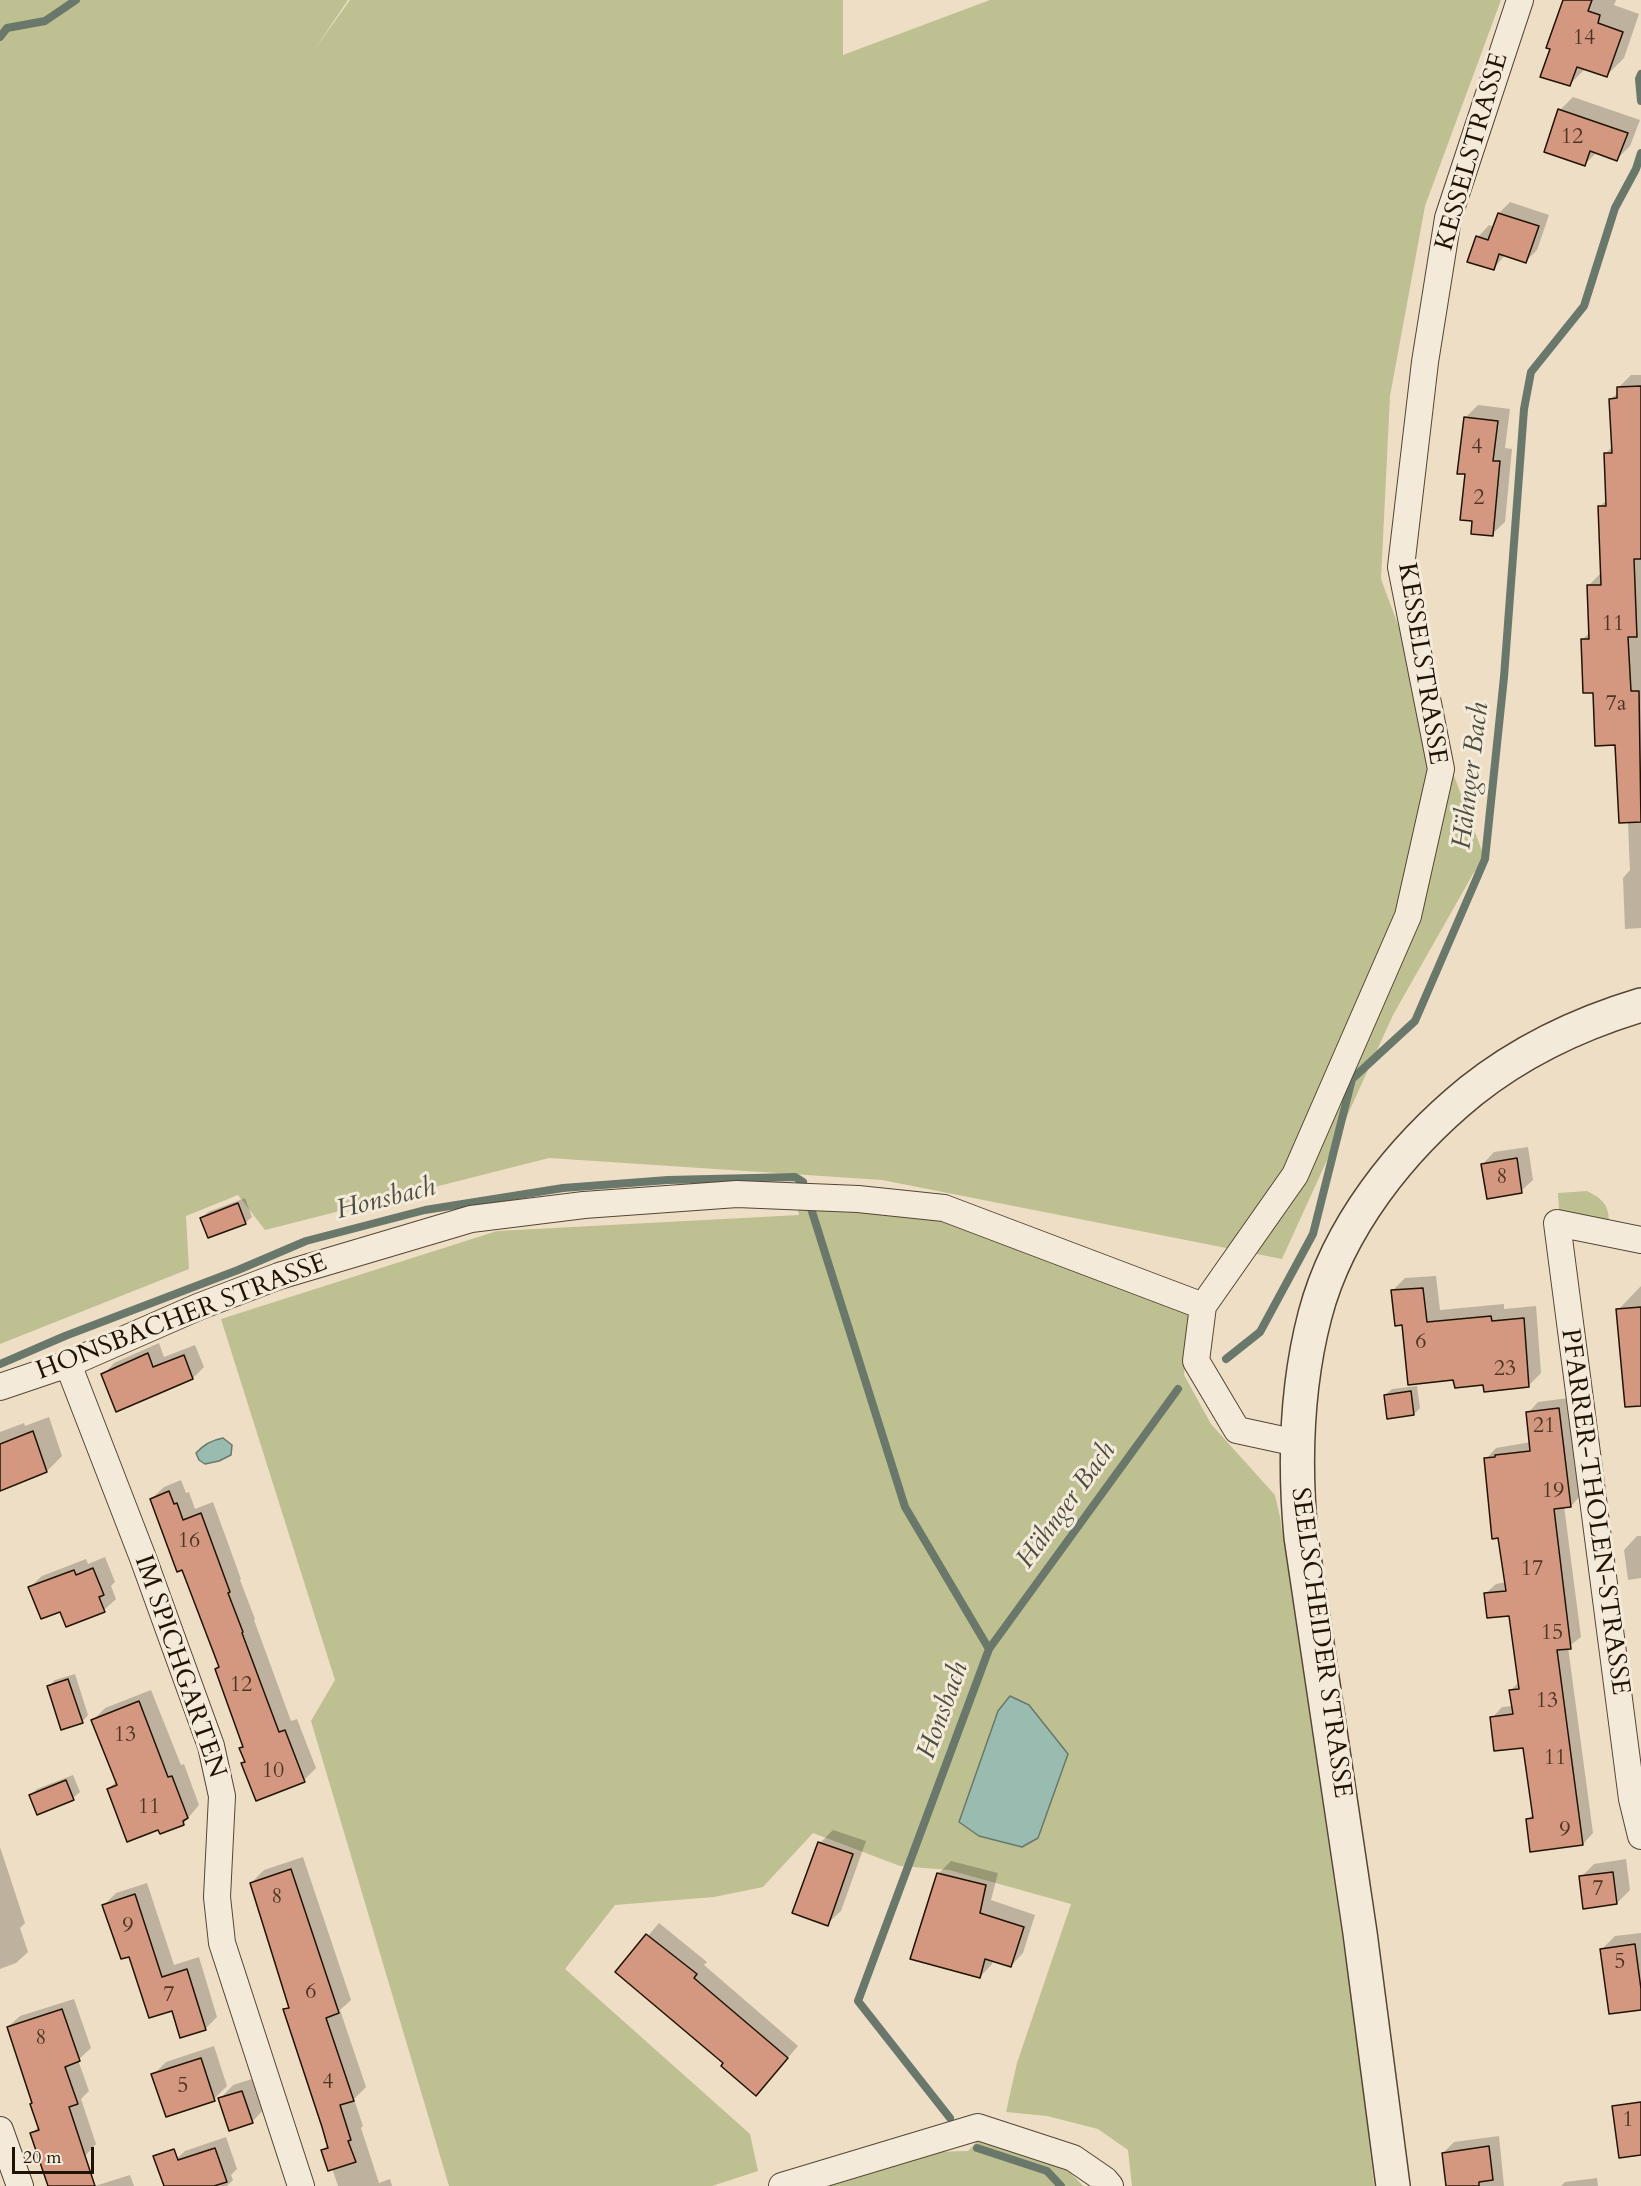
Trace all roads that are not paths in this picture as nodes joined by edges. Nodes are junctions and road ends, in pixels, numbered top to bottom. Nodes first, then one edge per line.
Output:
1 (1520, 0) edge
2 (1641, 1005) edge
3 (1641, 1240) edge
4 (1203, 1306) junction
5 (68, 1364) junction
6 (0, 1386) edge
7 (1297, 1443) junction
8 (1641, 1836) edge
9 (0, 2130) edge
10 (20, 2186) edge
11 (301, 2186) edge
12 (782, 2186) edge
13 (1110, 2186) edge
14 (1393, 2186) edge

1 - 4 street, KESSELSTRASSE
2 - 7 street, SEELSCHEIDER STRASSE
3 - 8 street, PFARRER-THOLEN-STRASSE
4 - 5 street, HONSBACHER STRASSE
4 - 7 street, KESSELSTRASSE
5 - 6 street, HONSBACHER STRASSE
5 - 11 street, IM SPICHGARTEN
7 - 14 street, SEELSCHEIDER STRASSE
9 - 10 street
12 - 13 street

